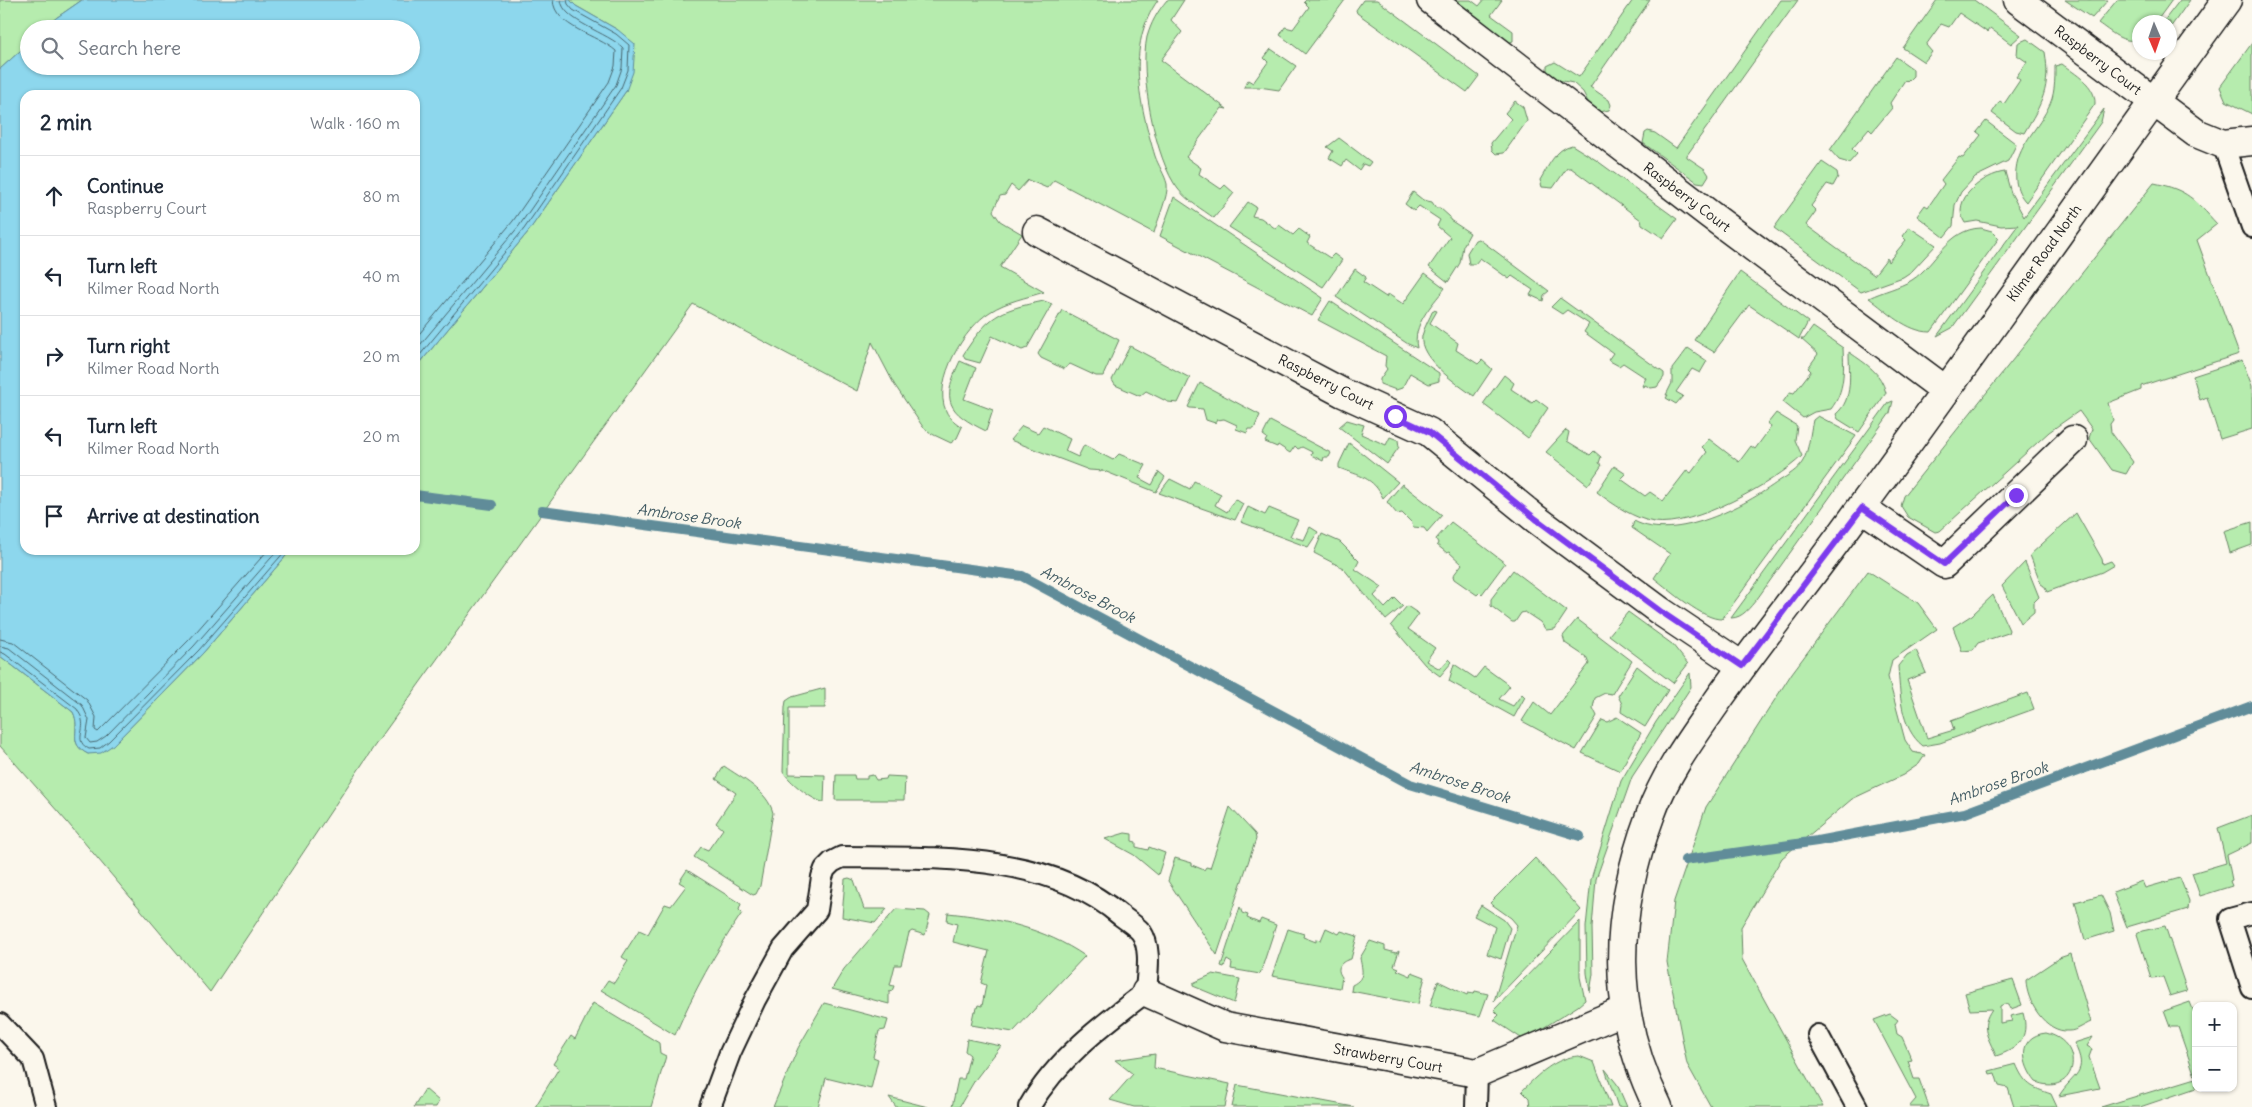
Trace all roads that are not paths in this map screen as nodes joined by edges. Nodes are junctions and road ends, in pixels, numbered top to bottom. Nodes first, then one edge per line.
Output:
1 (1431, 0) edge
2 (2018, 0) edge
3 (2227, 0) edge
4 (2153, 101) junction
5 (2252, 141) edge
6 (2223, 144) junction
7 (2252, 227) edge
8 (1038, 231) dead end
9 (1946, 390) junction
10 (2073, 440) dead end
11 (1862, 508) junction
12 (1742, 666) junction
13 (2252, 913) edge
14 (2252, 988) edge
15 (1146, 992) junction
16 (1625, 1010) junction
17 (0, 1024) edge
18 (1818, 1035) dead end
19 (1476, 1073) junction
20 (46, 1107) edge
21 (710, 1107) edge
22 (1029, 1107) edge
23 (1476, 1107) edge
24 (1658, 1107) edge
25 (1857, 1107) edge

1 - 9 street, Raspberry Court
2 - 4 street, Raspberry Court
3 - 4 street, Kilmer Road North
4 - 6 street, Raspberry Court
4 - 9 street, Kilmer Road North
5 - 6 street
6 - 7 lane
8 - 12 street, Raspberry Court
9 - 11 street, Kilmer Road North
10 - 11 street
11 - 12 street, Kilmer Road North
12 - 16 street, Kilmer Road North
13 - 14 lane
15 - 19 street, Strawberry Court
15 - 21 lane
15 - 22 lane
16 - 19 street
16 - 24 street, Kilmer Road North
17 - 20 lane
18 - 25 lane
19 - 23 lane

